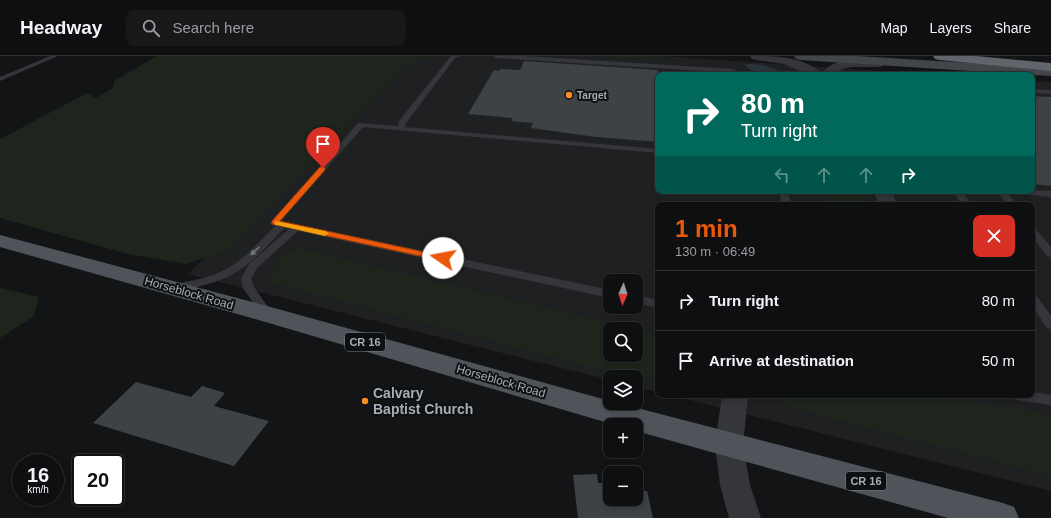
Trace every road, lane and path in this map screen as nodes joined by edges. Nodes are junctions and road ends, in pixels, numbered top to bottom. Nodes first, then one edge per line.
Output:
1 (55, 56) edge
2 (457, 56) edge
3 (496, 56) edge
4 (756, 56) edge
5 (800, 56) edge
6 (939, 56) edge
7 (909, 63) junction
8 (1051, 67) edge
9 (735, 72) edge
10 (813, 72) edge
11 (829, 72) edge
12 (1051, 72) edge
13 (0, 79) edge
14 (1035, 91) edge
15 (1051, 92) edge
16 (401, 128) junction
17 (655, 151) edge
18 (1035, 193) edge
19 (1003, 194) edge
20 (1050, 195) edge
21 (1010, 202) edge
22 (283, 224) junction
23 (297, 227) junction
24 (1035, 234) edge
25 (0, 241) edge
26 (1051, 254) edge
27 (174, 288) junction
28 (603, 293) edge
29 (643, 301) edge
30 (1035, 302) edge
31 (655, 303) edge
32 (267, 314) junction
33 (1051, 325) edge
34 (735, 398) edge
35 (1035, 398) edge
36 (1051, 400) edge
37 (729, 445) junction
38 (745, 518) edge
39 (1003, 518) edge

1 - 13 lane
2 - 16 lane
3 - 9 lane
4 - 10 street
5 - 7 main road
6 - 8 highway
7 - 11 street
7 - 12 main road
14 - 15 lane
16 - 17 lane
16 - 22 lane
18 - 20 lane
19 - 21 lane
22 - 23 lane
22 -> 27 lane
23 - 28 lane
23 - 32 lane
24 - 26 lane
25 - 27 main road, Horseblock Road / CR 16
27 - 32 main road, Horseblock Road / CR 16
29 - 31 lane
30 - 33 lane
32 - 37 main road, Horseblock Road / CR 16
34 - 37 street
35 - 36 lane
37 - 38 street
37 - 39 main road, Horseblock Road / CR 16

